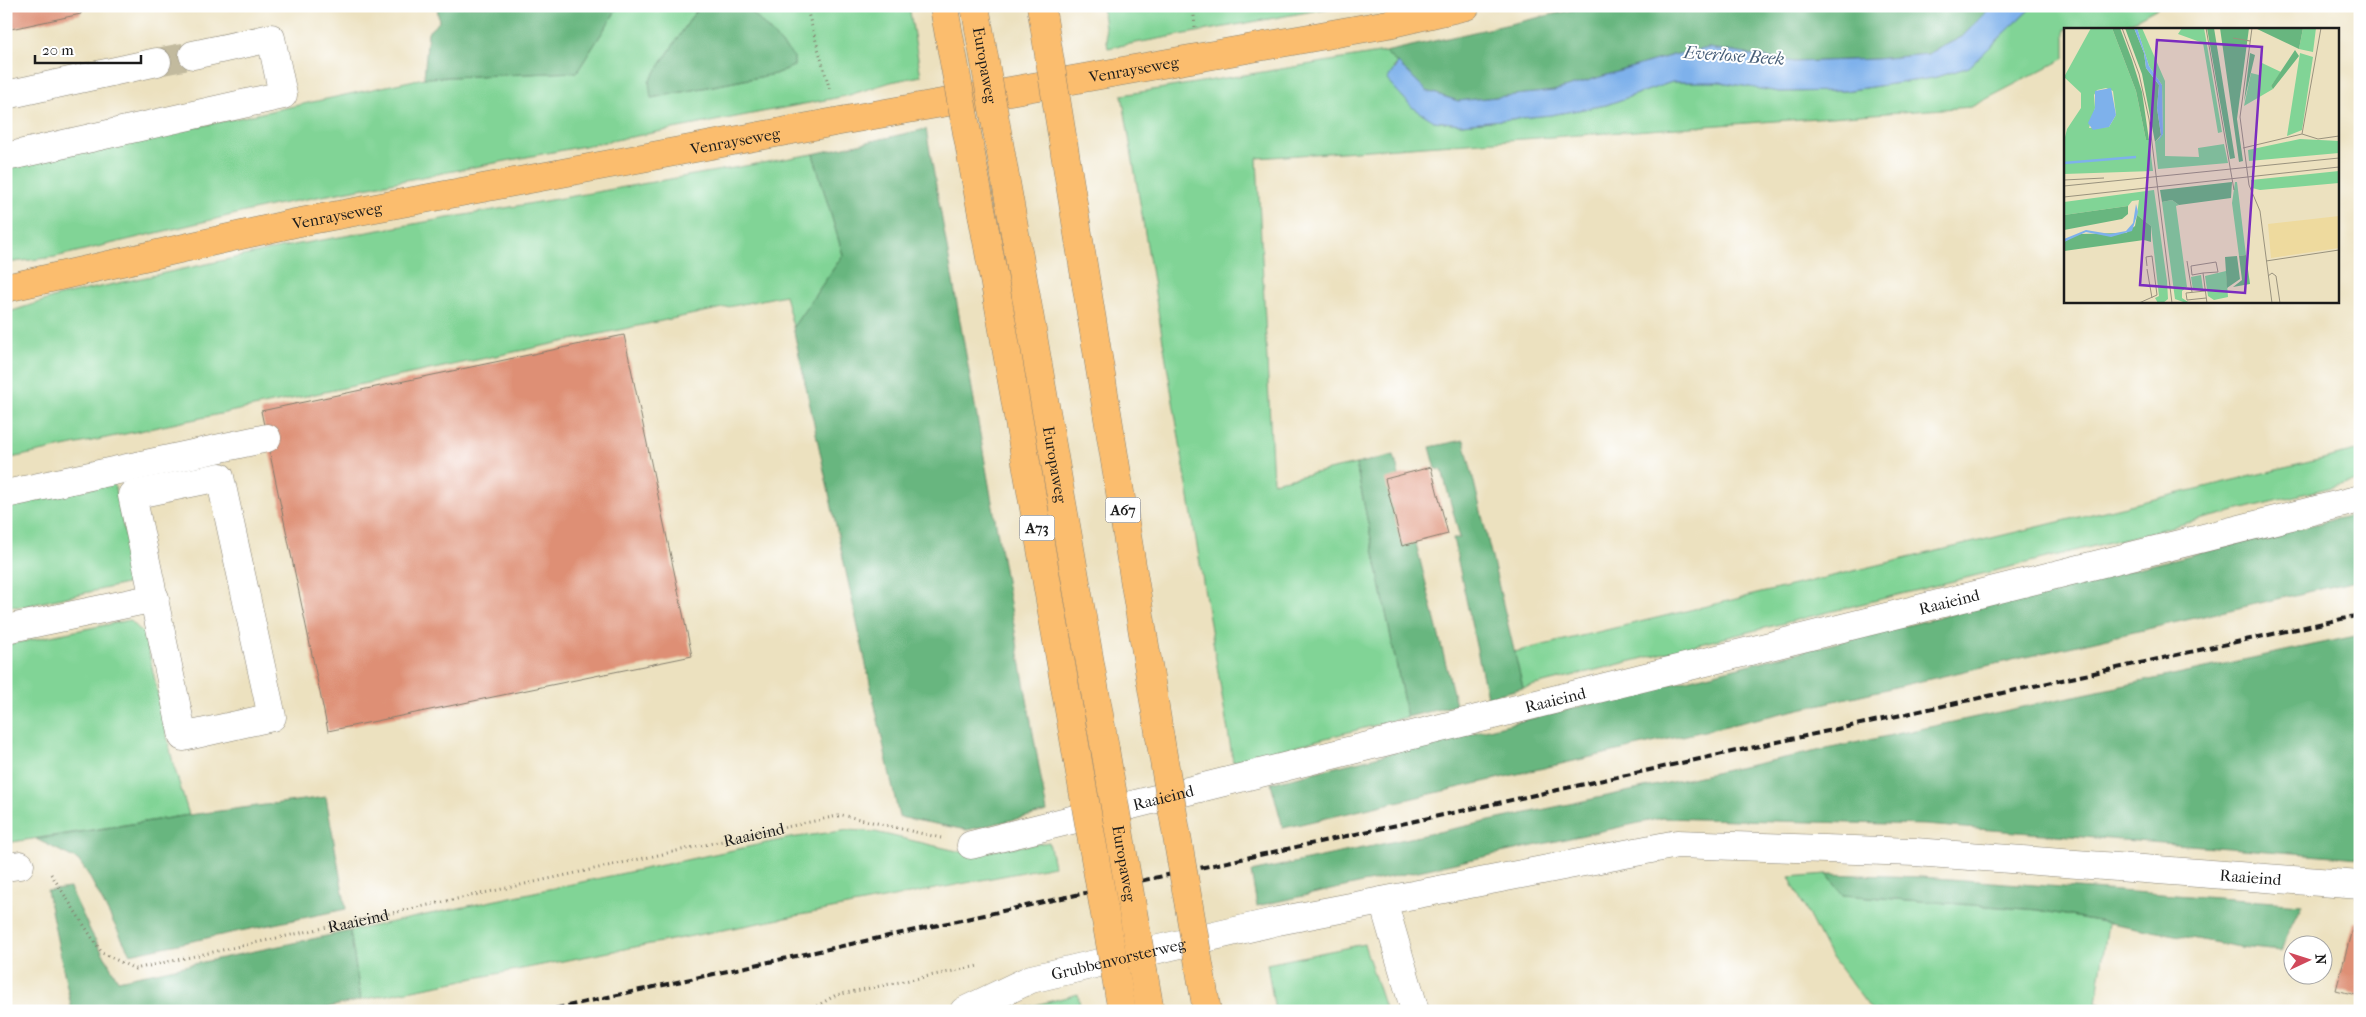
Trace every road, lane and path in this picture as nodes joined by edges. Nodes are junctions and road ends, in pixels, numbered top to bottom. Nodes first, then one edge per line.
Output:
1 (806, 6) edge
2 (975, 6) edge
3 (1041, 6) edge
4 (1466, 6) edge
5 (944, 7) edge
6 (193, 55) tunnel mouth
7 (157, 62) tunnel mouth
8 (6, 95) edge
9 (840, 121) junction
10 (6, 157) edge
11 (6, 288) edge
12 (267, 438) dead end
13 (6, 494) edge
14 (2360, 498) edge
15 (155, 598) junction
16 (6, 629) edge
17 (971, 845) joint
18 (13, 866) edge
19 (2360, 885) edge
20 (1383, 901) junction
21 (1278, 921) joint
22 (964, 1011) edge
23 (1122, 1011) edge
24 (1150, 1011) edge
25 (1207, 1011) edge
26 (1415, 1011) edge

1 - 9 path
2 - 24 main road, Europaweg, bridge
3 - 25 main road, A67, bridge
4 - 9 main road, Venrayseweg
5 - 23 main road, A73, bridge
6 - 10 street
7 - 8 street
9 - 11 main road, Venrayseweg
12 - 13 street
14 - 17 street, Raaieind
15 - 15 street
15 - 16 street
17 - 18 path, Raaieind
19 - 20 street, Raaieind
20 - 21 street, Raaieind
20 - 26 street
21 - 22 street, Grubbenvorsterweg

